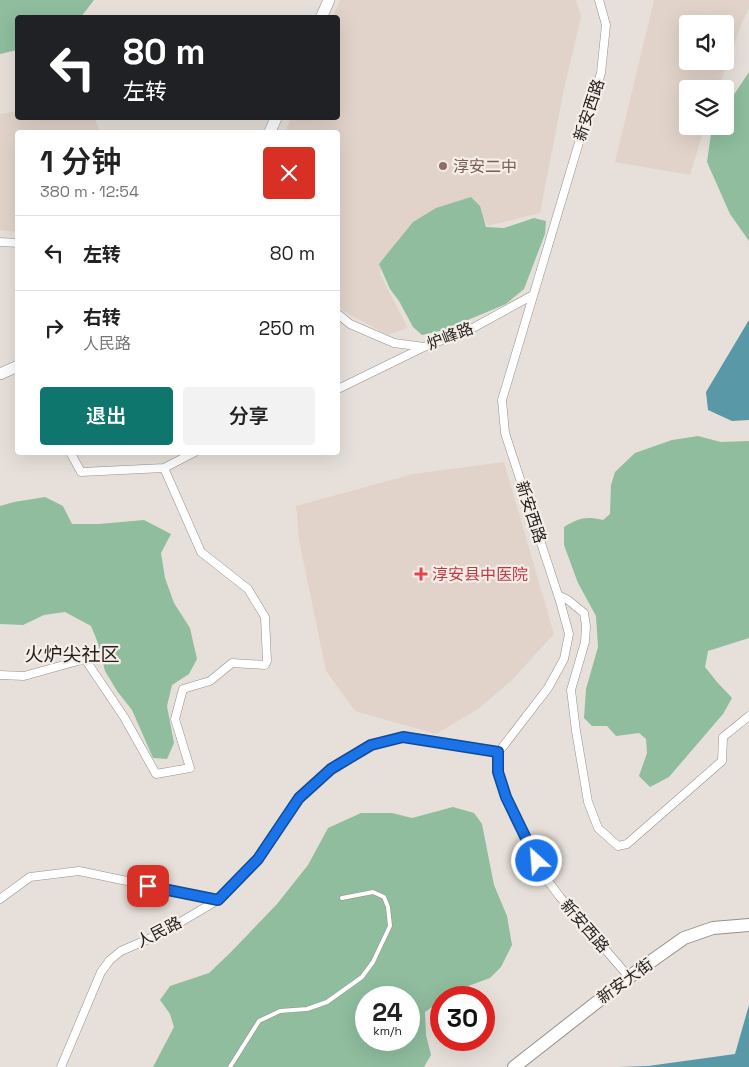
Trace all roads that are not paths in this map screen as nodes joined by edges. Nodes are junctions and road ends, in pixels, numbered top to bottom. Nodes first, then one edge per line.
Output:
1 (329, 0) edge
2 (599, 0) edge
3 (322, 15) edge
4 (0, 242) edge
5 (15, 243) edge
6 (534, 295) junction
7 (340, 316) edge
8 (424, 347) junction
9 (15, 367) edge
10 (0, 374) edge
11 (340, 388) edge
12 (72, 455) edge
13 (189, 455) edge
14 (164, 468) junction
15 (558, 594) junction
16 (0, 675) edge
17 (749, 716) edge
18 (498, 752) junction
19 (342, 898) dead end
20 (0, 899) edge
21 (218, 900) junction
22 (749, 925) edge
23 (629, 977) junction
24 (61, 1067) edge
25 (230, 1067) edge
26 (514, 1067) edge

1 - 3 street
2 - 6 street, 新安西路
4 - 5 street
6 - 8 street, 炉峰路
6 - 15 street, 新安西路
7 - 8 street, 炉峰路
8 - 11 street
9 - 10 street
12 - 14 street
13 - 14 street
14 - 16 street
15 - 17 street
15 - 18 street, 新安西路
18 - 21 street
18 - 23 street, 新安西路
19 - 25 lane
20 - 21 street, 人民路
21 - 24 street, 人民路
22 - 23 main road, 新安大街
23 - 26 main road, 新安大街

